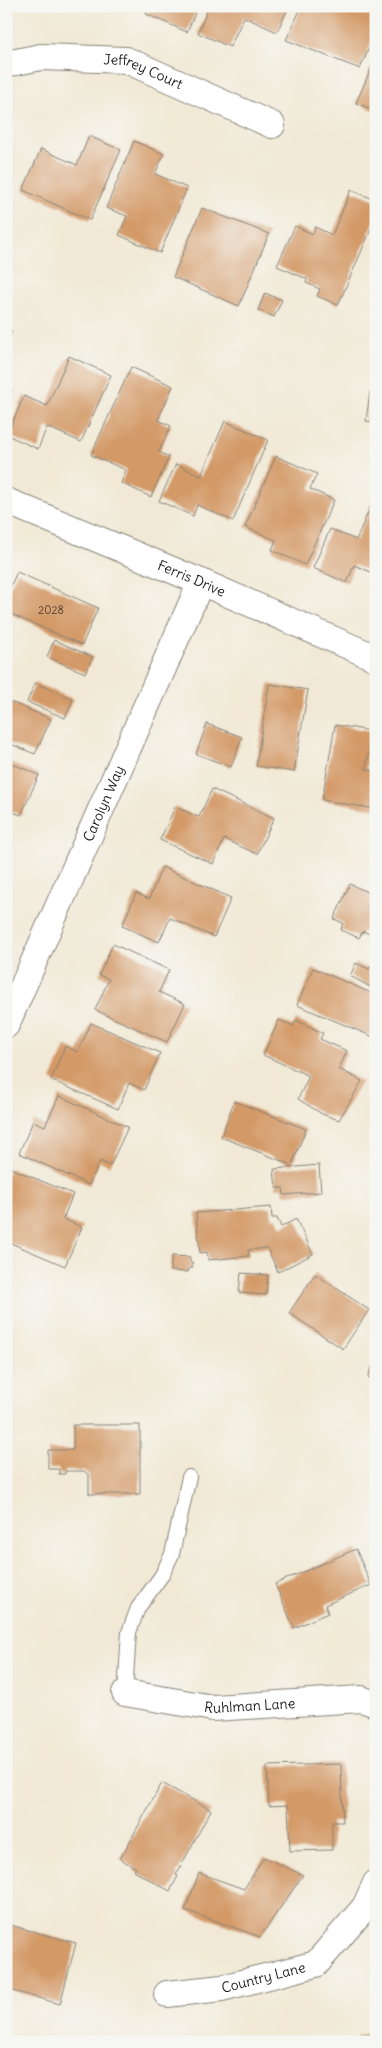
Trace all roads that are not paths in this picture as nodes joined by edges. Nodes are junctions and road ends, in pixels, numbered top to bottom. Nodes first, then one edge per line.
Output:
1 (6, 64) edge
2 (272, 125) dead end
3 (6, 501) edge
4 (201, 582) junction
5 (376, 658) edge
6 (6, 1025) edge
7 (190, 1477) dead end
8 (125, 1693) joint
9 (376, 1704) edge
10 (376, 1883) edge
11 (167, 1994) dead end

1 - 2 street, Jeffrey Court
3 - 4 street, Ferris Drive
4 - 5 street, Ferris Drive
4 - 6 street, Carolyn Way
7 - 8 lane
8 - 9 street, Ruhlman Lane
10 - 11 street, Country Lane

